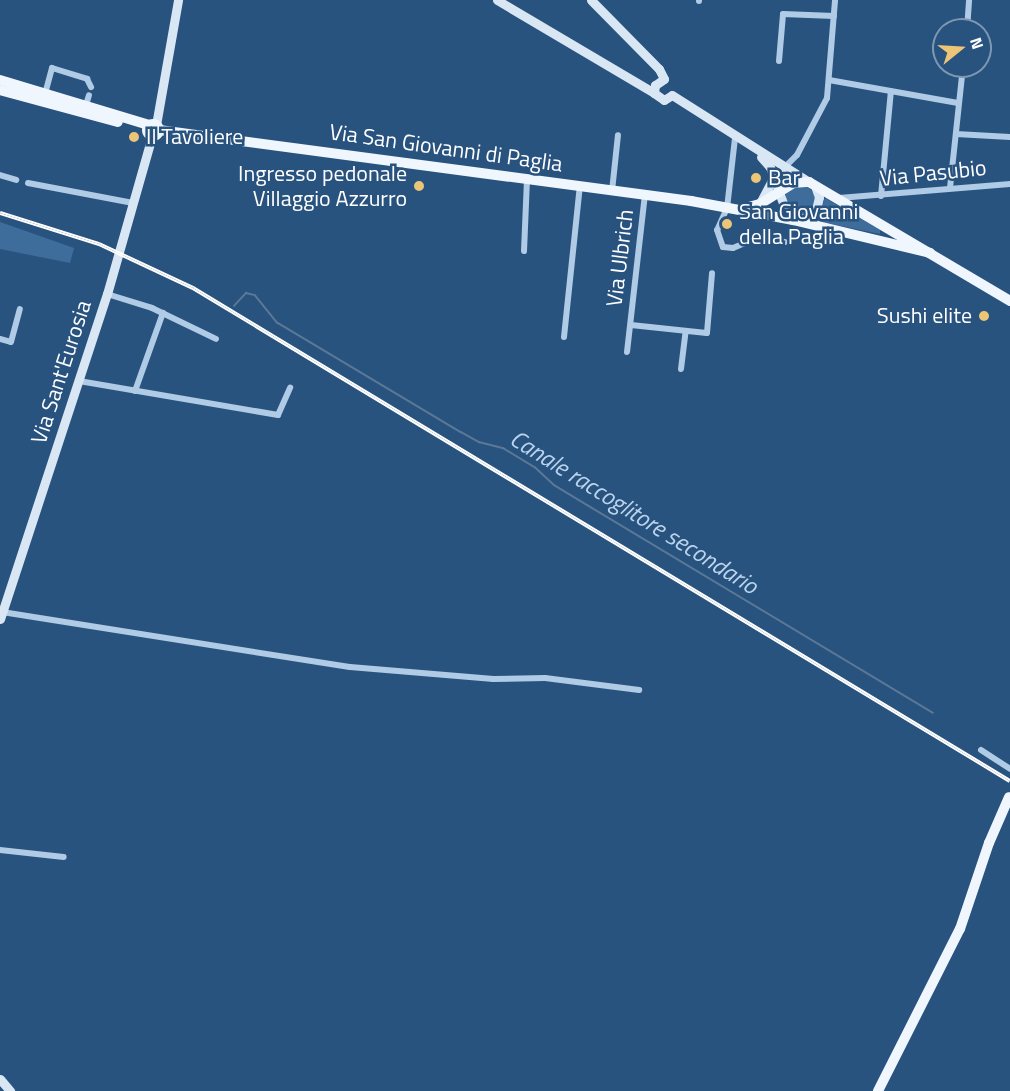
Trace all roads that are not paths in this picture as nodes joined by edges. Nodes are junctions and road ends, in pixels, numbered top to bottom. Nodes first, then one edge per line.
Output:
1 (178, 0) edge
2 (497, 0) edge
3 (591, 0) edge
4 (835, 0) edge
5 (969, 0) edge
6 (834, 16) junction
7 (968, 18) edge
8 (779, 61) dead end
9 (961, 78) edge
10 (664, 80) junction
11 (830, 80) junction
12 (0, 81) edge
13 (91, 87) dead end
14 (654, 89) junction
15 (0, 90) edge
16 (891, 91) junction
17 (45, 94) junction
18 (672, 95) junction
19 (958, 103) junction
20 (152, 129) junction
21 (956, 134) junction
22 (618, 135) dead end
23 (1010, 137) edge
24 (735, 138) junction
25 (753, 149) junction
26 (784, 168) junction
27 (0, 175) edge
28 (527, 179) junction
29 (773, 179) junction
30 (16, 180) dead end
31 (28, 183) dead end
32 (812, 184) junction
33 (1010, 184) edge
34 (580, 186) junction
35 (951, 188) junction
36 (612, 191) junction
37 (778, 193) junction
38 (645, 195) junction
39 (881, 196) junction
40 (133, 203) junction
41 (760, 204) junction
42 (857, 204) junction
43 (727, 207) junction
44 (738, 209) junction
45 (793, 220) junction
46 (877, 221) junction
47 (876, 239) junction
48 (785, 243) dead end
49 (524, 251) dead end
50 (930, 253) junction
51 (712, 273) dead end
52 (107, 294) junction
53 (1010, 301) edge
54 (20, 309) dead end
55 (163, 313) junction
56 (631, 325) junction
57 (686, 331) junction
58 (564, 337) dead end
59 (0, 339) edge
60 (216, 339) dead end
61 (627, 352) dead end
62 (681, 369) dead end
63 (79, 381) junction
64 (290, 388) dead end
65 (135, 391) junction
66 (1, 615) edge
67 (639, 690) dead end
68 (981, 750) dead end
69 (1010, 769) edge
70 (1009, 797) edge
71 (0, 850) edge
72 (64, 857) dead end
73 (0, 1079) edge
74 (10, 1091) edge
75 (878, 1091) edge

1 - 20 street, Via Sant'Eurosia
2 - 14 street
3 - 10 street
4 - 6 street
5 - 7 street
6 - 8 street
6 - 11 street
9 - 19 street
10 - 14 street
10 - 18 street
11 - 16 street
11 - 26 street
12 - 17 main road
13 - 17 street
14 - 18 street
15 - 20 main road
16 - 19 street
16 - 39 street
17 - 20 main road
18 - 24 street
19 - 21 street
20 - 28 main road, Via San Giovanni di Paglia
20 - 40 street, Via Sant'Eurosia
21 - 23 street
21 - 35 street
22 - 36 street
24 - 25 street
24 - 43 street
25 - 26 street
25 - 29 street
26 - 29 street
26 - 32 street
27 - 30 street
28 - 34 main road, Via San Giovanni di Paglia
28 - 49 street
29 - 37 street
29 - 41 street
31 - 40 street
32 - 37 main road
32 - 42 main road
32 - 45 street
33 - 35 street, Via Pasubio
34 - 36 main road, Via San Giovanni di Paglia
34 - 58 street
35 - 39 street, Via Pasubio
36 - 38 main road, Via San Giovanni di Paglia
37 - 41 main road
37 - 45 street
38 - 43 main road, Via San Giovanni di Paglia
38 - 56 street, Via Ulbrich
39 - 42 street, Via Pasubio
40 - 52 street, Via Sant'Eurosia
41 - 44 main road
42 - 46 main road
43 - 44 main road, Via San Giovanni di Paglia
43 - 48 street
44 - 45 main road, Via San Giovanni di Paglia
45 - 47 main road, Via San Giovanni di Paglia
46 - 47 street
46 - 50 main road
47 - 50 main road, Via San Giovanni di Paglia
50 - 53 main road
51 - 57 street, Via Ulbrich
52 - 55 street
52 - 63 street, Via Sant'Eurosia
54 - 59 street
55 - 60 street
55 - 65 street
56 - 57 street, Via Ulbrich
56 - 61 street, Via Ulbrich
57 - 62 street
63 - 65 street
63 - 66 street, Via Sant'Eurosia
64 - 65 street
66 - 67 street
68 - 69 street
70 - 75 main road
71 - 72 street
73 - 74 street

